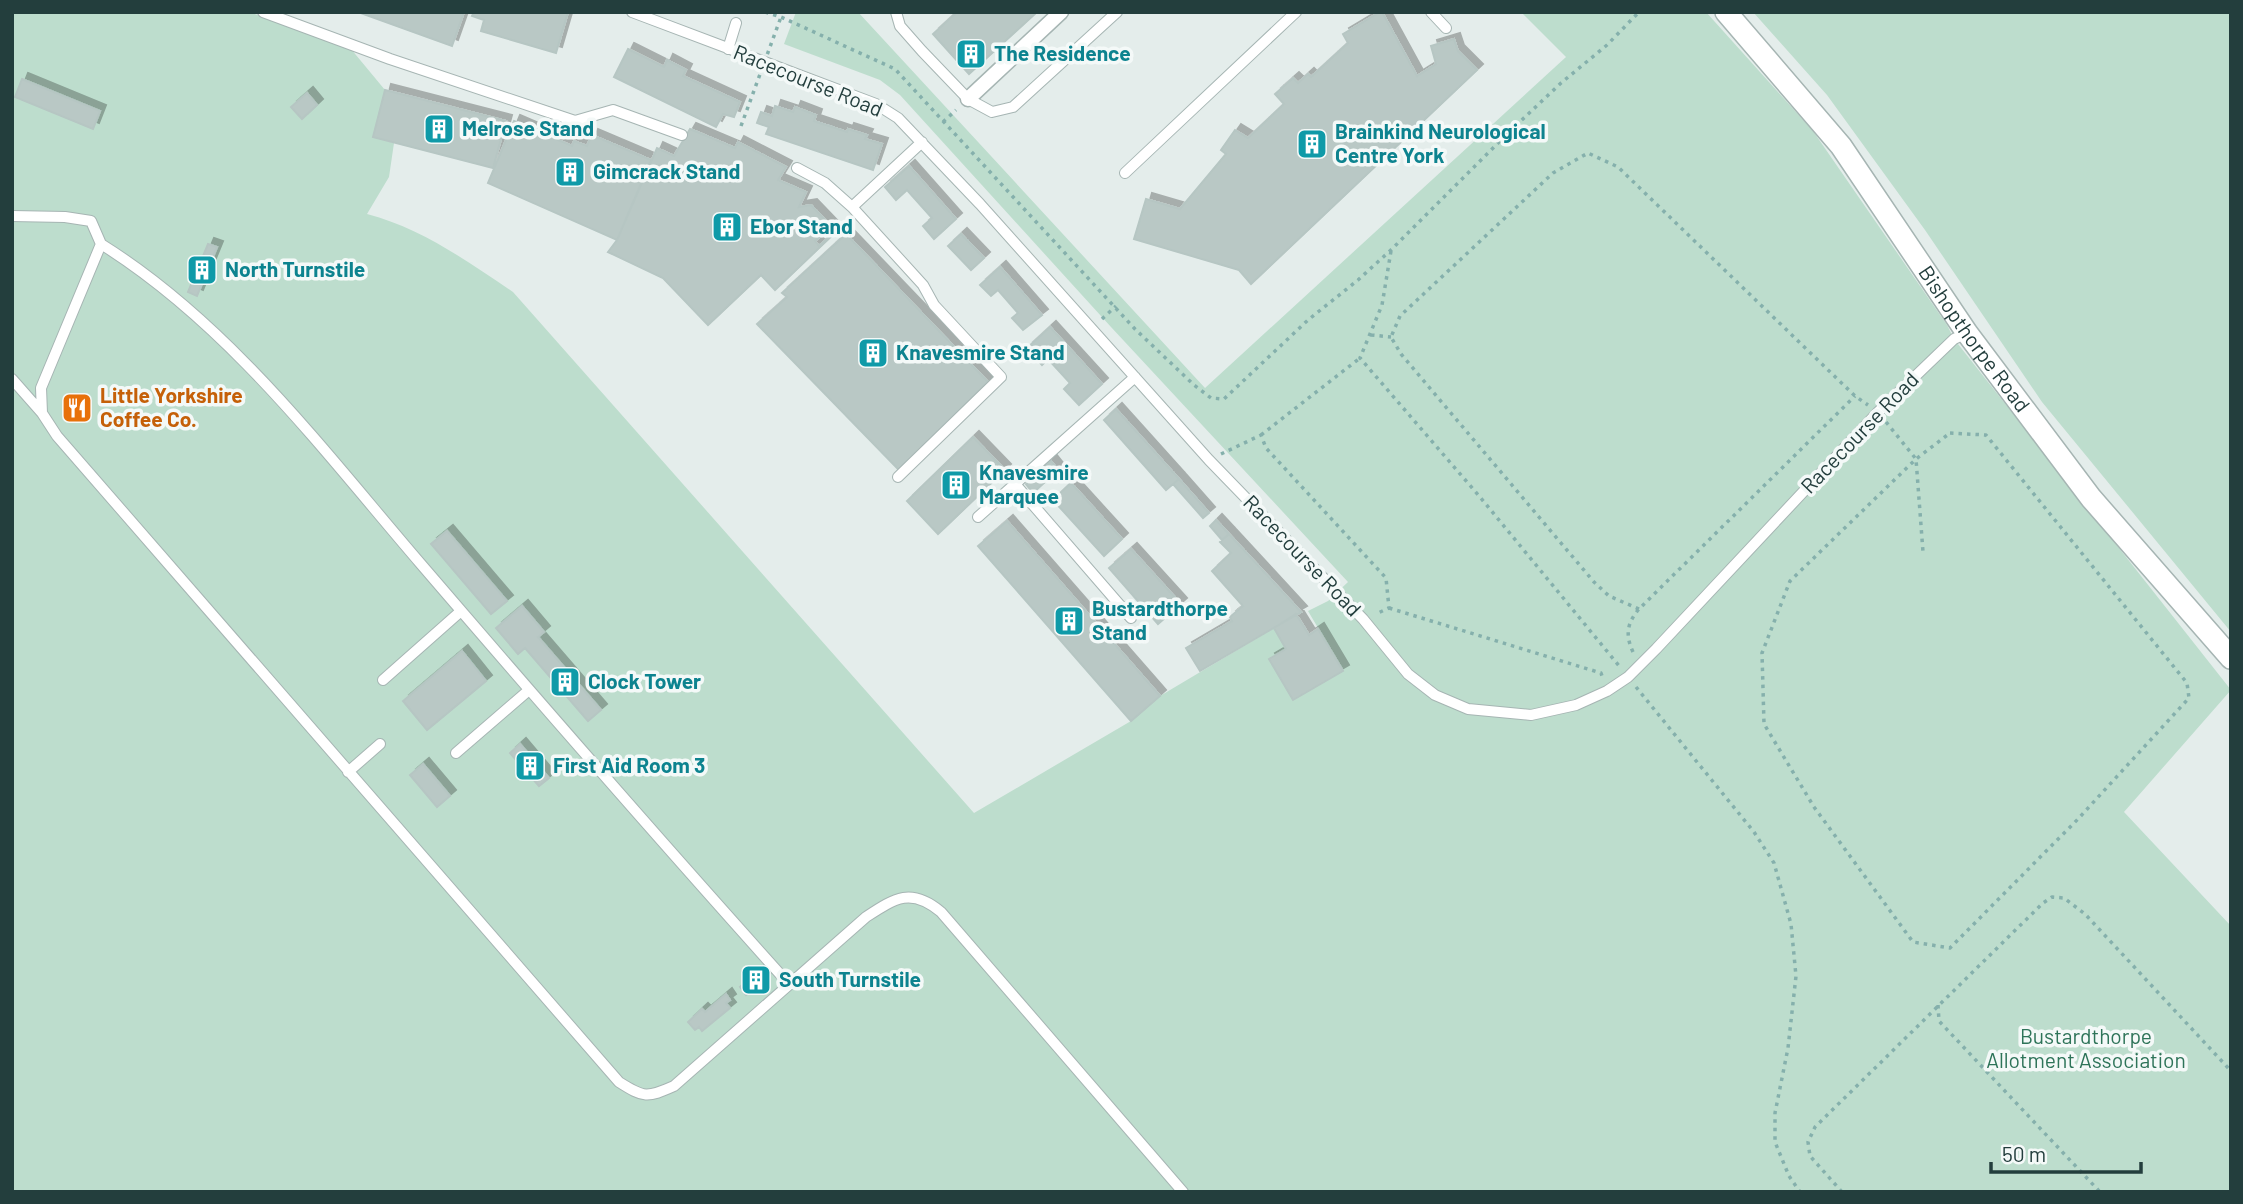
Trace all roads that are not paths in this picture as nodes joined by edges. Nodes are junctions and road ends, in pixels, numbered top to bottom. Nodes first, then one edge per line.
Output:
1 (263, 12) edge
2 (632, 12) edge
3 (896, 12) edge
4 (1060, 12) edge
5 (1117, 12) edge
6 (1296, 12) edge
7 (1431, 12) edge
8 (1726, 12) edge
9 (736, 23) dead end
10 (1446, 27) dead end
11 (728, 49) junction
12 (968, 99) junction
13 (682, 135) dead end
14 (922, 142) junction
15 (797, 168) dead end
16 (1125, 173) dead end
17 (852, 207) junction
18 (12, 216) edge
19 (101, 244) junction
20 (1966, 332) junction
21 (1135, 377) junction
22 (12, 379) edge
23 (42, 413) junction
24 (898, 477) dead end
25 (1015, 484) junction
26 (978, 517) dead end
27 (461, 611) junction
28 (1130, 618) dead end
29 (2231, 658) edge
30 (383, 680) dead end
31 (529, 690) junction
32 (380, 744) dead end
33 (456, 752) dead end
34 (348, 772) junction
35 (789, 984) junction
36 (1183, 1192) edge

1 - 13 lane
2 - 11 lane, Racecourse Road
3 - 12 lane
4 - 12 street
5 - 12 lane
6 - 16 lane
7 - 10 lane
8 - 20 street, Bishopthorpe Road
9 - 11 lane
11 - 14 lane, Racecourse Road
14 - 17 lane
14 - 21 lane, Racecourse Road
15 - 17 lane
17 - 24 lane
18 - 19 lane
19 - 23 lane
19 - 27 lane
20 - 21 lane, Racecourse Road
20 - 29 street, Bishopthorpe Road
21 - 25 lane
22 - 23 lane
23 - 34 lane
25 - 26 lane
25 - 28 lane
27 - 30 lane
27 - 31 lane
31 - 33 lane
31 - 35 lane
32 - 34 lane
34 - 35 lane
35 - 36 lane

